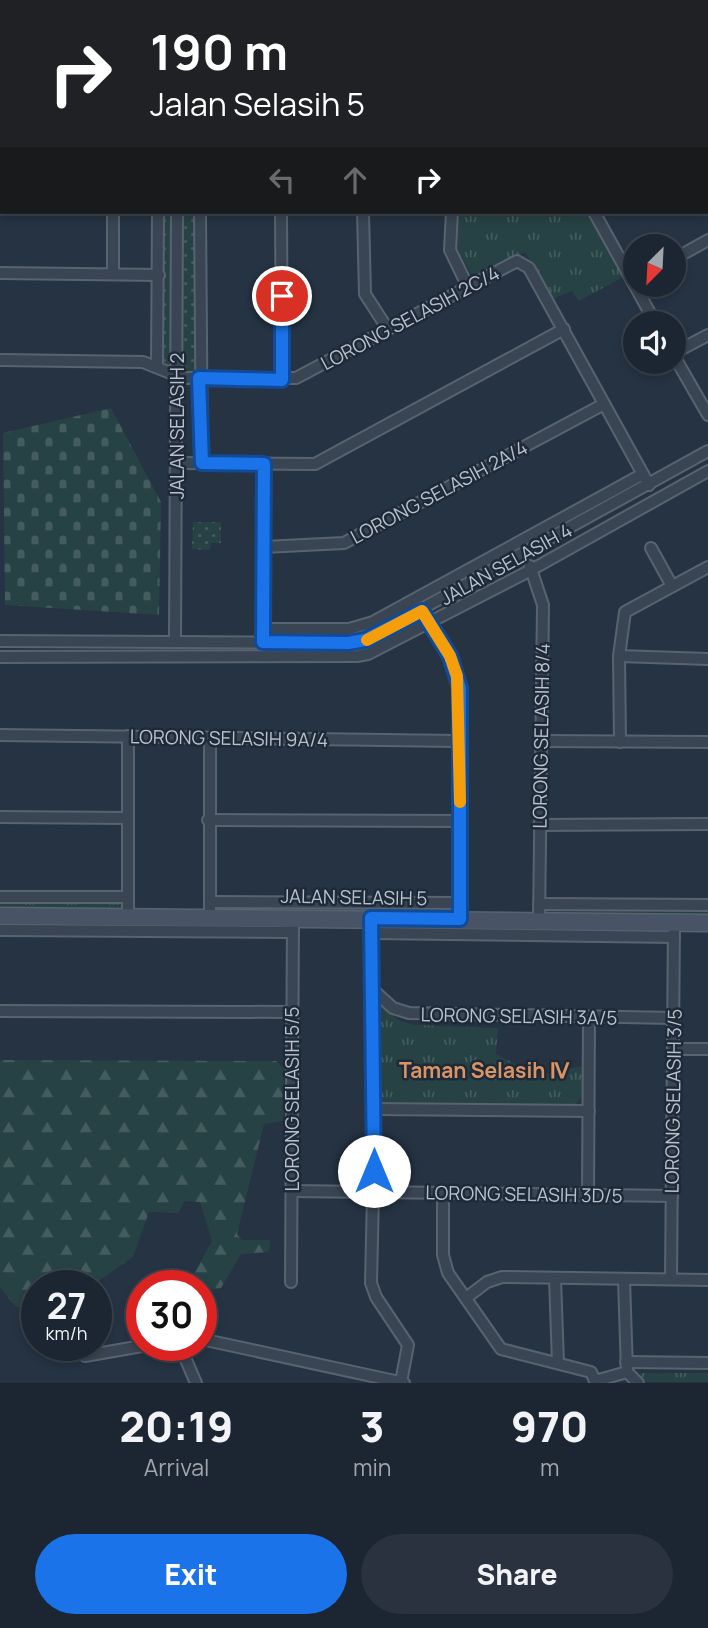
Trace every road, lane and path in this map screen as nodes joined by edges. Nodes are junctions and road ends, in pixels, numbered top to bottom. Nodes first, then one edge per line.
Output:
1 (113, 214) edge
2 (158, 214) edge
3 (177, 214) edge
4 (200, 214) edge
5 (281, 214) edge
6 (363, 214) edge
7 (452, 214) edge
8 (595, 214) edge
9 (708, 240) edge
10 (686, 252) edge
11 (623, 262) edge
12 (0, 273) edge
13 (113, 274) junction
14 (159, 275) junction
15 (467, 285) junction
16 (387, 328) junction
17 (564, 330) junction
18 (708, 335) edge
19 (686, 348) edge
20 (0, 360) edge
21 (157, 365) junction
22 (685, 374) edge
23 (177, 377) junction
24 (199, 378) junction
25 (282, 380) junction
26 (604, 404) junction
27 (708, 415) edge
28 (708, 451) edge
29 (177, 463) junction
30 (202, 463) junction
31 (264, 464) junction
32 (708, 471) edge
33 (650, 480) junction
34 (667, 494) junction
35 (264, 547) junction
36 (651, 548) dead end
37 (524, 554) junction
38 (708, 567) edge
39 (531, 569) junction
40 (672, 586) junction
41 (422, 611) junction
42 (431, 622) junction
43 (263, 629) junction
44 (0, 641) edge
45 (175, 641) junction
46 (96, 642) junction
47 (263, 642) junction
48 (619, 656) junction
49 (0, 657) edge
50 (96, 657) junction
51 (708, 659) edge
52 (0, 735) edge
53 (128, 736) junction
54 (210, 739) junction
55 (458, 740) junction
56 (542, 741) junction
57 (620, 742) junction
58 (708, 742) edge
59 (0, 817) edge
60 (128, 818) junction
61 (208, 820) junction
62 (460, 821) junction
63 (708, 824) edge
64 (539, 825) junction
65 (0, 897) edge
66 (128, 897) junction
67 (540, 904) junction
68 (708, 905) edge
69 (211, 909) junction
70 (460, 911) junction
71 (0, 916) edge
72 (128, 917) junction
73 (708, 923) edge
74 (293, 925) junction
75 (529, 925) junction
76 (371, 926) junction
77 (0, 930) edge
78 (674, 930) junction
79 (373, 990) junction
80 (0, 1011) edge
81 (292, 1012) junction
82 (589, 1018) junction
83 (674, 1018) junction
84 (673, 1049) junction
85 (708, 1049) edge
86 (374, 1109) junction
87 (589, 1111) junction
88 (292, 1191) junction
89 (373, 1193) junction
90 (443, 1193) junction
91 (589, 1195) junction
92 (672, 1196) junction
93 (555, 1278) junction
94 (624, 1279) junction
95 (671, 1279) junction
96 (708, 1280) edge
97 (291, 1282) dead end
98 (466, 1298) junction
99 (217, 1343) edge
100 (186, 1361) edge
101 (558, 1363) junction
102 (708, 1363) edge
103 (626, 1367) junction
104 (196, 1383) edge
105 (402, 1383) edge
106 (636, 1383) edge

1 - 13 street
2 - 14 street
3 - 23 street, JALAN SELASIH 2
4 - 24 street
5 - 25 street
6 - 16 street
7 - 15 street
8 - 11 street
9 - 10 street
12 - 13 street
13 - 14 street
14 - 21 street
15 - 16 street, LORONG SELASIH 2C/4
15 - 17 street, LORONG SELASIH 2C/4
16 - 25 street, LORONG SELASIH 2C/4
17 - 26 street
17 - 31 street
18 - 19 street
20 - 21 street
21 - 23 street
22 - 27 street
23 - 24 street, LORONG SELASIH 2C/4
23 - 29 street, JALAN SELASIH 2
24 - 25 street, LORONG SELASIH 2C/4
24 - 30 street
26 - 33 street
26 - 35 street, LORONG SELASIH 2A/4
28 - 33 street, JALAN SELASIH 4
29 - 30 street
29 - 45 street, JALAN SELASIH 2
30 - 31 street
31 - 35 street
32 - 34 street
33 - 34 street
33 - 37 street, JALAN SELASIH 4
33 - 43 street
34 - 39 street
35 - 43 street
36 - 40 street
37 - 39 street, LORONG SELASIH 8/4
37 - 41 street, JALAN SELASIH 4
38 - 40 street
39 - 42 street
39 - 56 street, LORONG SELASIH 8/4
40 - 48 street
41 - 42 street
41 - 47 street, JALAN SELASIH 4
42 - 50 street
42 - 55 street
43 - 47 street
44 - 46 street, JALAN SELASIH 4
45 - 46 street, JALAN SELASIH 4
45 - 47 street, JALAN SELASIH 4
46 - 50 street
48 - 51 street
48 - 57 street
49 - 50 street
52 - 53 street, LORONG SELASIH 9A/4
53 - 54 street, LORONG SELASIH 9A/4
53 - 60 street
54 - 55 street, LORONG SELASIH 9A/4
54 - 61 street
55 - 62 street
56 - 57 street
56 - 64 street, LORONG SELASIH 8/4
57 - 58 street
59 - 60 street
60 - 66 street
61 - 62 street
61 - 69 street
62 - 70 street
63 - 64 street
64 - 67 street, LORONG SELASIH 8/4
65 - 66 street
66 - 72 street
67 - 68 street
67 - 75 street, LORONG SELASIH 8/4
69 - 70 street
69 - 72 street, JALAN SELASIH 5
69 - 74 street, JALAN SELASIH 5
70 - 75 street, JALAN SELASIH 5
70 - 76 street, JALAN SELASIH 5
71 - 72 street, JALAN SELASIH 5
73 - 78 street, JALAN SELASIH 5
74 - 76 street, JALAN SELASIH 5
74 - 77 street
74 - 81 street, LORONG SELASIH 5/5
75 - 76 street, JALAN SELASIH 5
75 - 78 street, JALAN SELASIH 5
76 - 79 street
78 - 83 street, LORONG SELASIH 3/5
79 - 82 street, LORONG SELASIH 3A/5
79 - 86 street
80 - 81 street
81 - 88 street, LORONG SELASIH 5/5
82 - 83 street, LORONG SELASIH 3A/5
82 - 87 street
83 - 84 street, LORONG SELASIH 3/5
84 - 85 street
84 - 92 street, LORONG SELASIH 3/5
86 - 87 street
86 - 89 street
87 - 91 street
88 - 89 street, LORONG SELASIH 3D/5
88 - 97 street, LORONG SELASIH 5/5
89 - 90 street, LORONG SELASIH 3D/5
89 - 105 street
90 - 91 street, LORONG SELASIH 3D/5
90 - 98 street
91 - 92 street, LORONG SELASIH 3D/5
92 - 95 street, LORONG SELASIH 3/5
93 - 94 street
93 - 98 street
93 - 101 street
94 - 95 street
94 - 103 street
95 - 96 street
98 - 101 street
99 - 105 street
100 - 104 street
101 - 103 street
102 - 103 street
103 - 106 street

